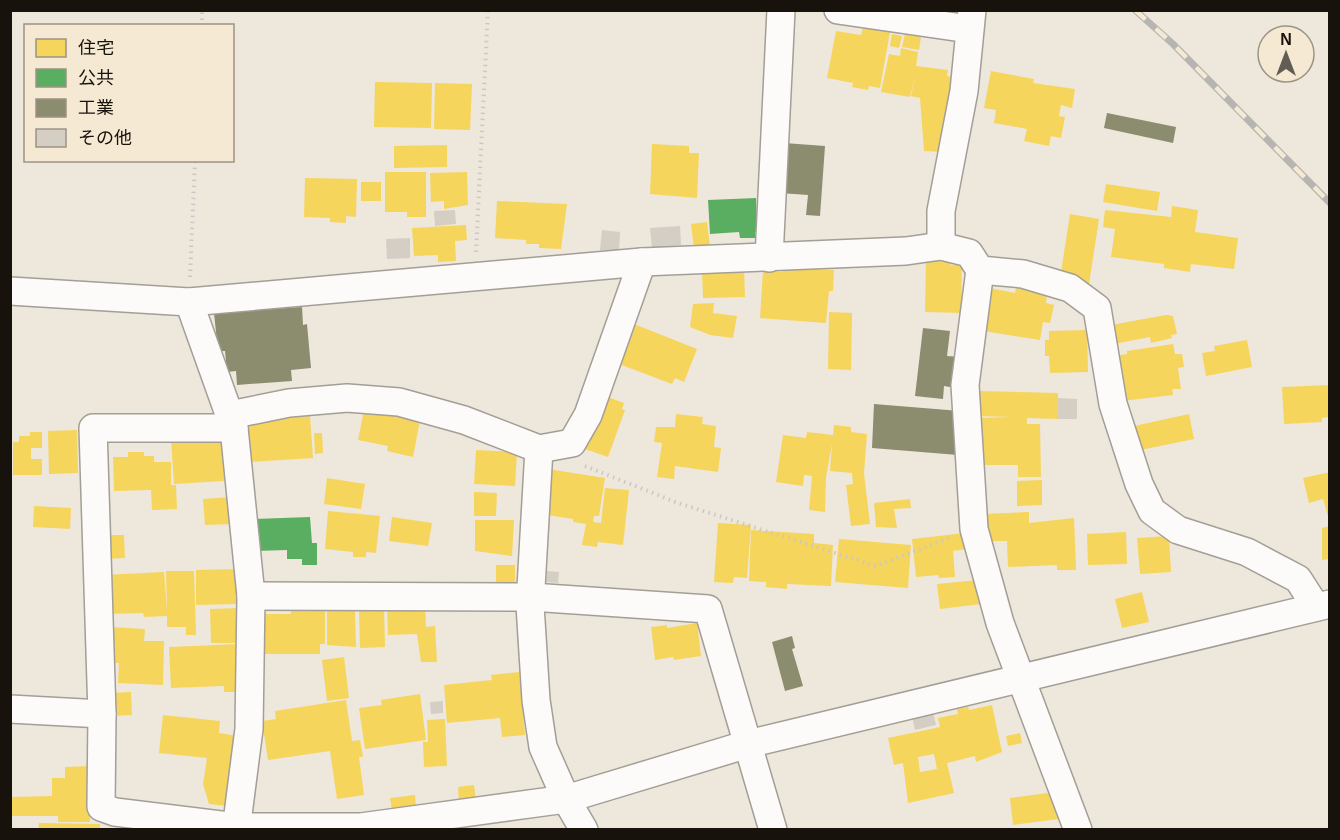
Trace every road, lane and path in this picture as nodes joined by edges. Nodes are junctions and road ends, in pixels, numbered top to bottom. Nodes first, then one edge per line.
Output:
1 (488, 10) edge
2 (781, 10) edge
3 (838, 10) edge
4 (970, 20) edge
5 (195, 162) edge
6 (941, 246) junction
7 (770, 258) junction
8 (642, 262) junction
9 (980, 270) junction
10 (475, 276) junction
11 (10, 291) edge
12 (189, 302) junction
13 (232, 422) junction
14 (539, 448) junction
15 (582, 465) dead end
16 (974, 529) junction
17 (251, 596) junction
18 (531, 597) junction
19 (1323, 606) edge
20 (1021, 678) junction
21 (10, 709) edge
22 (102, 714) junction
23 (748, 744) junction
24 (566, 799) junction
25 (236, 828) edge
26 (584, 830) edge
27 (773, 830) edge
28 (1078, 830) edge

1 - 10 path
2 - 7 street
3 - 4 street
4 - 6 street
5 - 12 path
6 - 7 street
6 - 9 street
7 - 8 street
8 - 10 street
8 - 14 street
9 - 16 street
9 - 19 street
10 - 12 street
11 - 12 street
12 - 13 street
13 - 14 street
13 - 17 street
13 - 22 street
14 - 18 street
15 - 16 path
16 - 20 street
17 - 18 street
17 - 25 street
18 - 23 street
18 - 24 street
19 - 20 street
20 - 23 street
20 - 28 street
21 - 22 street
22 - 25 street
23 - 24 street
23 - 27 street
24 - 25 street
24 - 26 street

